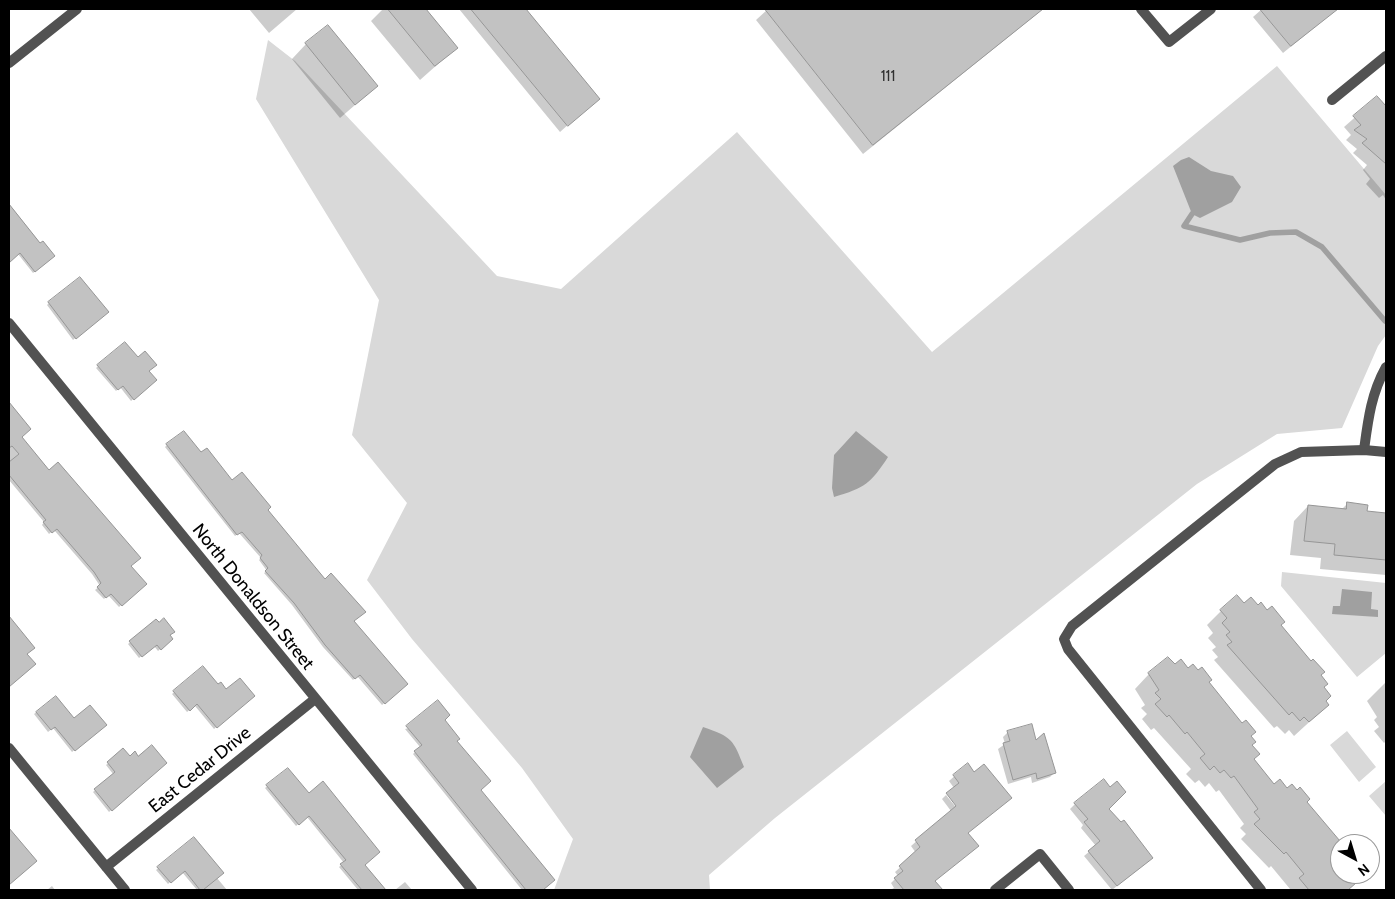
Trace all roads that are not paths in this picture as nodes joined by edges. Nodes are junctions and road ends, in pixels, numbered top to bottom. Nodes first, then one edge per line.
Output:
1 (77, 9) edge
2 (1141, 9) edge
3 (1211, 9) edge
4 (1386, 56) edge
5 (9, 63) edge
6 (1332, 100) dead end
7 (9, 323) edge
8 (1386, 367) edge
9 (1364, 450) junction
10 (1386, 452) edge
11 (315, 698) junction
12 (9, 748) edge
13 (106, 867) junction
14 (125, 890) edge
15 (472, 890) edge
16 (995, 890) edge
17 (1070, 890) edge
18 (1261, 890) edge

1 - 5 street
2 - 3 street
4 - 6 street
7 - 11 street, North Donaldson Street
8 - 9 street
9 - 10 street
9 - 18 street
11 - 13 street, East Cedar Drive
11 - 15 street, North Donaldson Street
12 - 13 street
13 - 14 street
16 - 17 street

